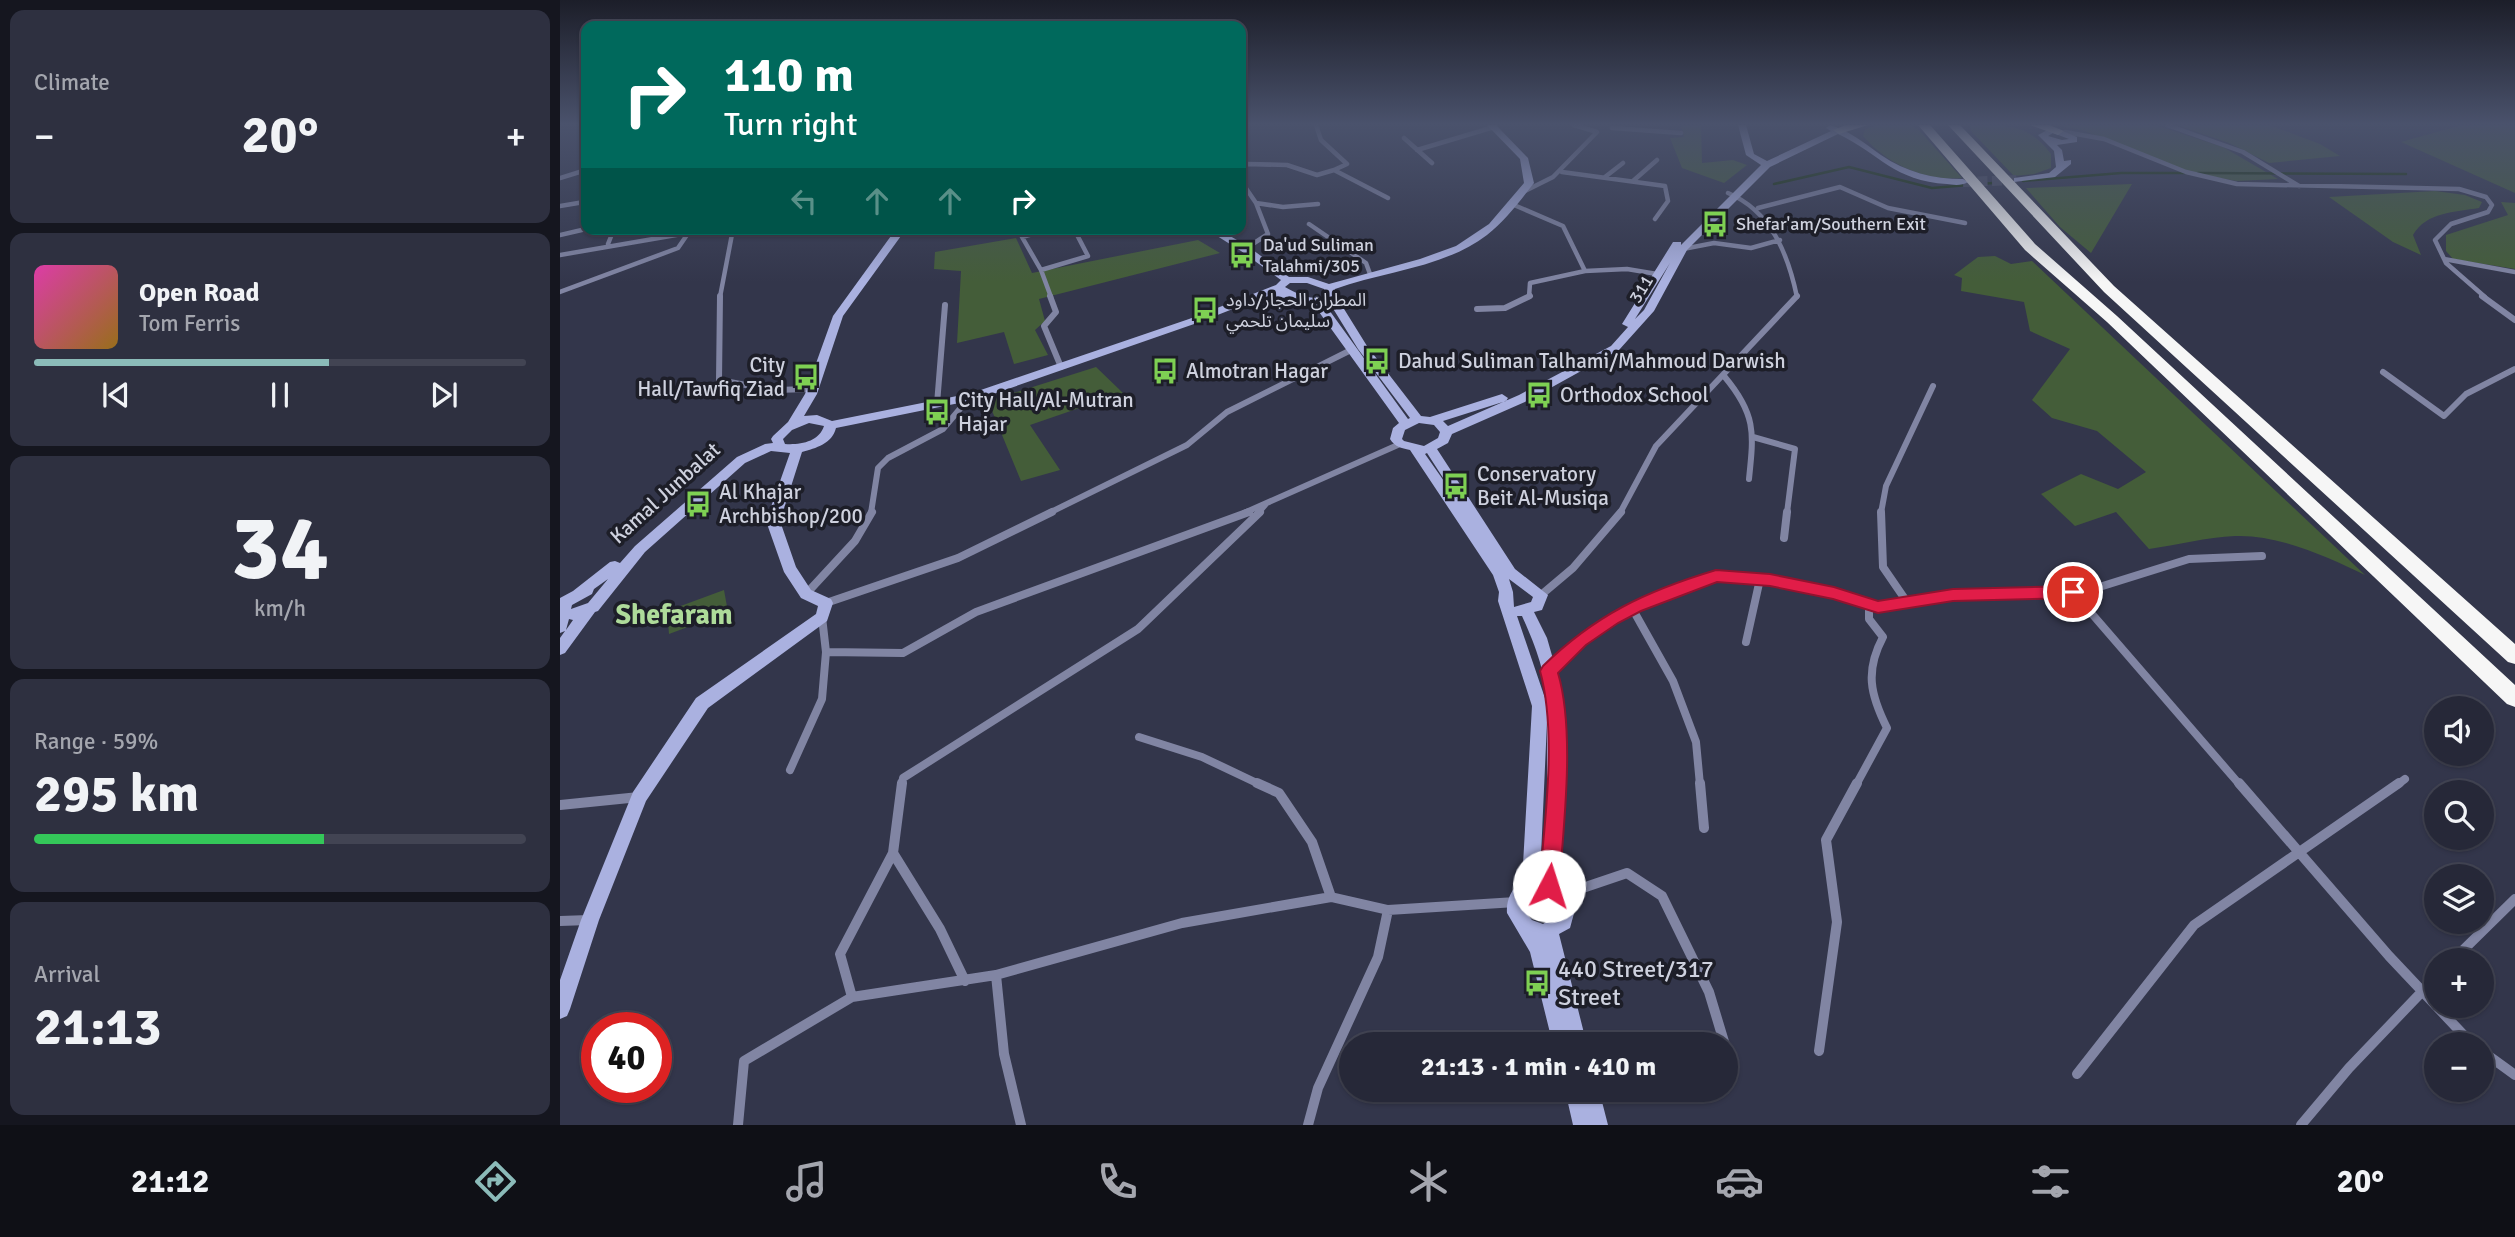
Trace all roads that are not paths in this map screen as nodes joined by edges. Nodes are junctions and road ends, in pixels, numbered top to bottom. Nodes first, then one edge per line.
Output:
1 (1348, 178) edge
2 (1528, 178) edge
3 (1554, 178) edge
4 (1608, 178) edge
5 (1637, 178) edge
6 (1749, 178) edge
7 (1915, 178) edge
8 (1969, 178) edge
9 (2002, 178) edge
10 (2042, 178) edge
11 (2207, 178) edge
12 (2286, 178) edge
13 (2017, 180) tunnel mouth
14 (1633, 181) junction
15 (1964, 182) tunnel mouth
16 (2300, 186) junction
17 (1246, 188) edge
18 (1520, 194) junction
19 (1732, 194) junction
20 (1388, 198) dead end
21 (581, 202) edge
22 (1256, 203) junction
23 (1318, 204) dead end
24 (1514, 205) junction
25 (560, 206) edge
26 (1758, 208) junction
27 (1655, 219) dead end
28 (1965, 223) dead end
29 (1309, 224) dead end
30 (581, 230) edge
31 (560, 235) edge
32 (612, 235) edge
33 (669, 235) edge
34 (687, 235) edge
35 (732, 235) edge
36 (897, 235) edge
37 (907, 235) edge
38 (1029, 235) edge
39 (1077, 235) edge
40 (1221, 235) edge
41 (1780, 240) junction
42 (608, 244) junction
43 (1684, 248) junction
44 (1245, 249) junction
45 (560, 255) edge
46 (2444, 259) junction
47 (1041, 270) junction
48 (1585, 271) junction
49 (2515, 272) edge
50 (1370, 274) junction
51 (1657, 274) junction
52 (1286, 287) junction
53 (560, 292) edge
54 (1330, 292) junction
55 (1318, 303) junction
56 (945, 305) dead end
57 (1477, 309) dead end
58 (2515, 320) edge
59 (1351, 350) junction
60 (1061, 367) junction
61 (2515, 369) edge
62 (2383, 372) dead end
63 (1724, 376) junction
64 (1933, 386) dead end
65 (813, 389) junction
66 (937, 404) junction
67 (964, 404) junction
68 (1433, 420) junction
69 (1411, 421) junction
70 (828, 425) junction
71 (787, 428) junction
72 (1446, 432) junction
73 (1753, 438) junction
74 (1400, 444) junction
75 (780, 446) junction
76 (797, 449) junction
77 (1431, 449) junction
78 (1416, 450) junction
79 (1749, 479) dead end
80 (1265, 505) junction
81 (1784, 538) dead end
82 (2262, 556) dead end
83 (1760, 579) junction
84 (1524, 584) junction
85 (580, 592) junction
86 (2073, 592) junction
87 (806, 594) junction
88 (1541, 595) junction
89 (1507, 599) junction
90 (597, 601) junction
91 (1907, 603) junction
92 (1869, 604) junction
93 (1632, 608) junction
94 (824, 610) junction
95 (562, 611) edge
96 (1527, 612) junction
97 (1746, 642) dead end
98 (560, 649) edge
99 (826, 652) junction
100 (2515, 656) edge
101 (1549, 671) junction
102 (2515, 698) edge
103 (1139, 737) dead end
104 (790, 770) dead end
105 (2405, 779) dead end
106 (639, 797) junction
107 (560, 805) edge
108 (1704, 828) dead end
109 (2297, 851) junction
110 (893, 853) junction
111 (1547, 889) junction
112 (1331, 897) junction
113 (2515, 899) edge
114 (1517, 902) junction
115 (1388, 910) junction
116 (590, 920) junction
117 (560, 921) edge
118 (1527, 928) junction
119 (1549, 932) junction
120 (2465, 948) edge
121 (996, 975) junction
122 (965, 981) junction
123 (2424, 988) edge
124 (2421, 991) junction
125 (852, 997) junction
126 (560, 1009) edge
127 (1560, 1032) edge
128 (1574, 1032) edge
129 (1721, 1032) edge
130 (2460, 1032) edge
131 (1819, 1051) dead end
132 (2494, 1060) edge
133 (2077, 1074) dead end
134 (2515, 1075) edge
135 (1578, 1102) edge
136 (1592, 1102) edge
137 (738, 1125) edge
138 (1021, 1125) edge
139 (1308, 1125) edge
140 (1584, 1125) edge
141 (1597, 1125) edge
142 (2301, 1125) edge

1 - 20 street
2 - 18 street
3 - 18 street
4 - 14 street
5 - 14 street
6 - 19 street, 311
7 - 15 street
8 - 102 highway
9 - 100 highway
10 - 13 street
11 - 16 street
12 - 16 street
14 - 27 street
16 - 46 street
17 - 22 street
18 - 24 street
19 - 26 street
19 - 43 street, 311
19 - 51 street, 311
21 - 25 street
22 - 23 street
22 - 44 street
24 - 48 street
24 - 50 street
26 - 28 street
26 - 41 street
29 - 50 street
30 - 31 street
32 - 42 street
33 - 42 street
34 - 53 street
35 - 65 street
36 - 65 street
37 - 70 street
38 - 47 street
39 - 47 street
40 - 44 street
41 - 43 street
41 - 63 street
42 - 45 street
43 - 72 street, 311
44 - 52 street
46 - 49 street
46 - 58 street
47 - 60 street
48 - 51 street
48 - 57 street
50 - 54 street
51 - 68 street, 311
52 - 54 street
52 - 55 street
52 - 60 street
52 - 67 street
54 - 55 street
54 - 69 street
55 - 59 street
56 - 66 street
59 - 69 street
59 - 94 street
60 - 66 street
61 - 62 street
63 - 73 street
63 - 88 street
64 - 91 street
65 - 71 street
66 - 70 street
67 - 70 street
67 - 87 street
68 - 69 street
68 - 72 street
69 - 74 street
70 - 71 street
70 - 76 street
71 - 75 street
71 - 85 street, Kamal Junbalat
72 - 77 street
73 - 79 street
73 - 81 street
74 - 78 street
74 - 80 street
75 - 76 street
75 - 90 street, Kamal Junbalat
76 - 87 street
77 - 78 street
77 - 84 street
78 - 89 street
80 - 99 street
80 - 110 street
82 - 86 street
83 - 92 street
83 - 93 street
83 - 97 street
84 - 88 street
84 - 89 street
85 - 90 street
85 - 95 street, Kamal Junbalat
86 - 91 street
86 - 109 street
87 - 94 street
88 - 96 street
89 - 96 street
89 - 111 street
90 - 95 street
90 - 98 street, Kamal Junbalat
91 - 92 street
92 - 131 street
93 - 101 street
93 - 108 street
94 - 99 street
94 - 106 street
96 - 101 street
99 - 104 street
101 - 111 street
103 - 112 street
105 - 109 street
106 - 107 street
106 - 116 street
109 - 124 street
109 - 133 street
110 - 122 street
110 - 125 street
111 - 114 street
111 - 119 street
111 - 129 street
112 - 115 street
112 - 121 street
113 - 120 street
114 - 115 street
114 - 118 street
115 - 139 street
116 - 117 street
116 - 126 street
118 - 119 street
118 - 127 street
119 - 128 street
121 - 122 street
121 - 138 street
122 - 125 street
123 - 124 street
124 - 130 street
124 - 142 street
125 - 137 street
132 - 134 street
135 - 140 street
136 - 141 street

